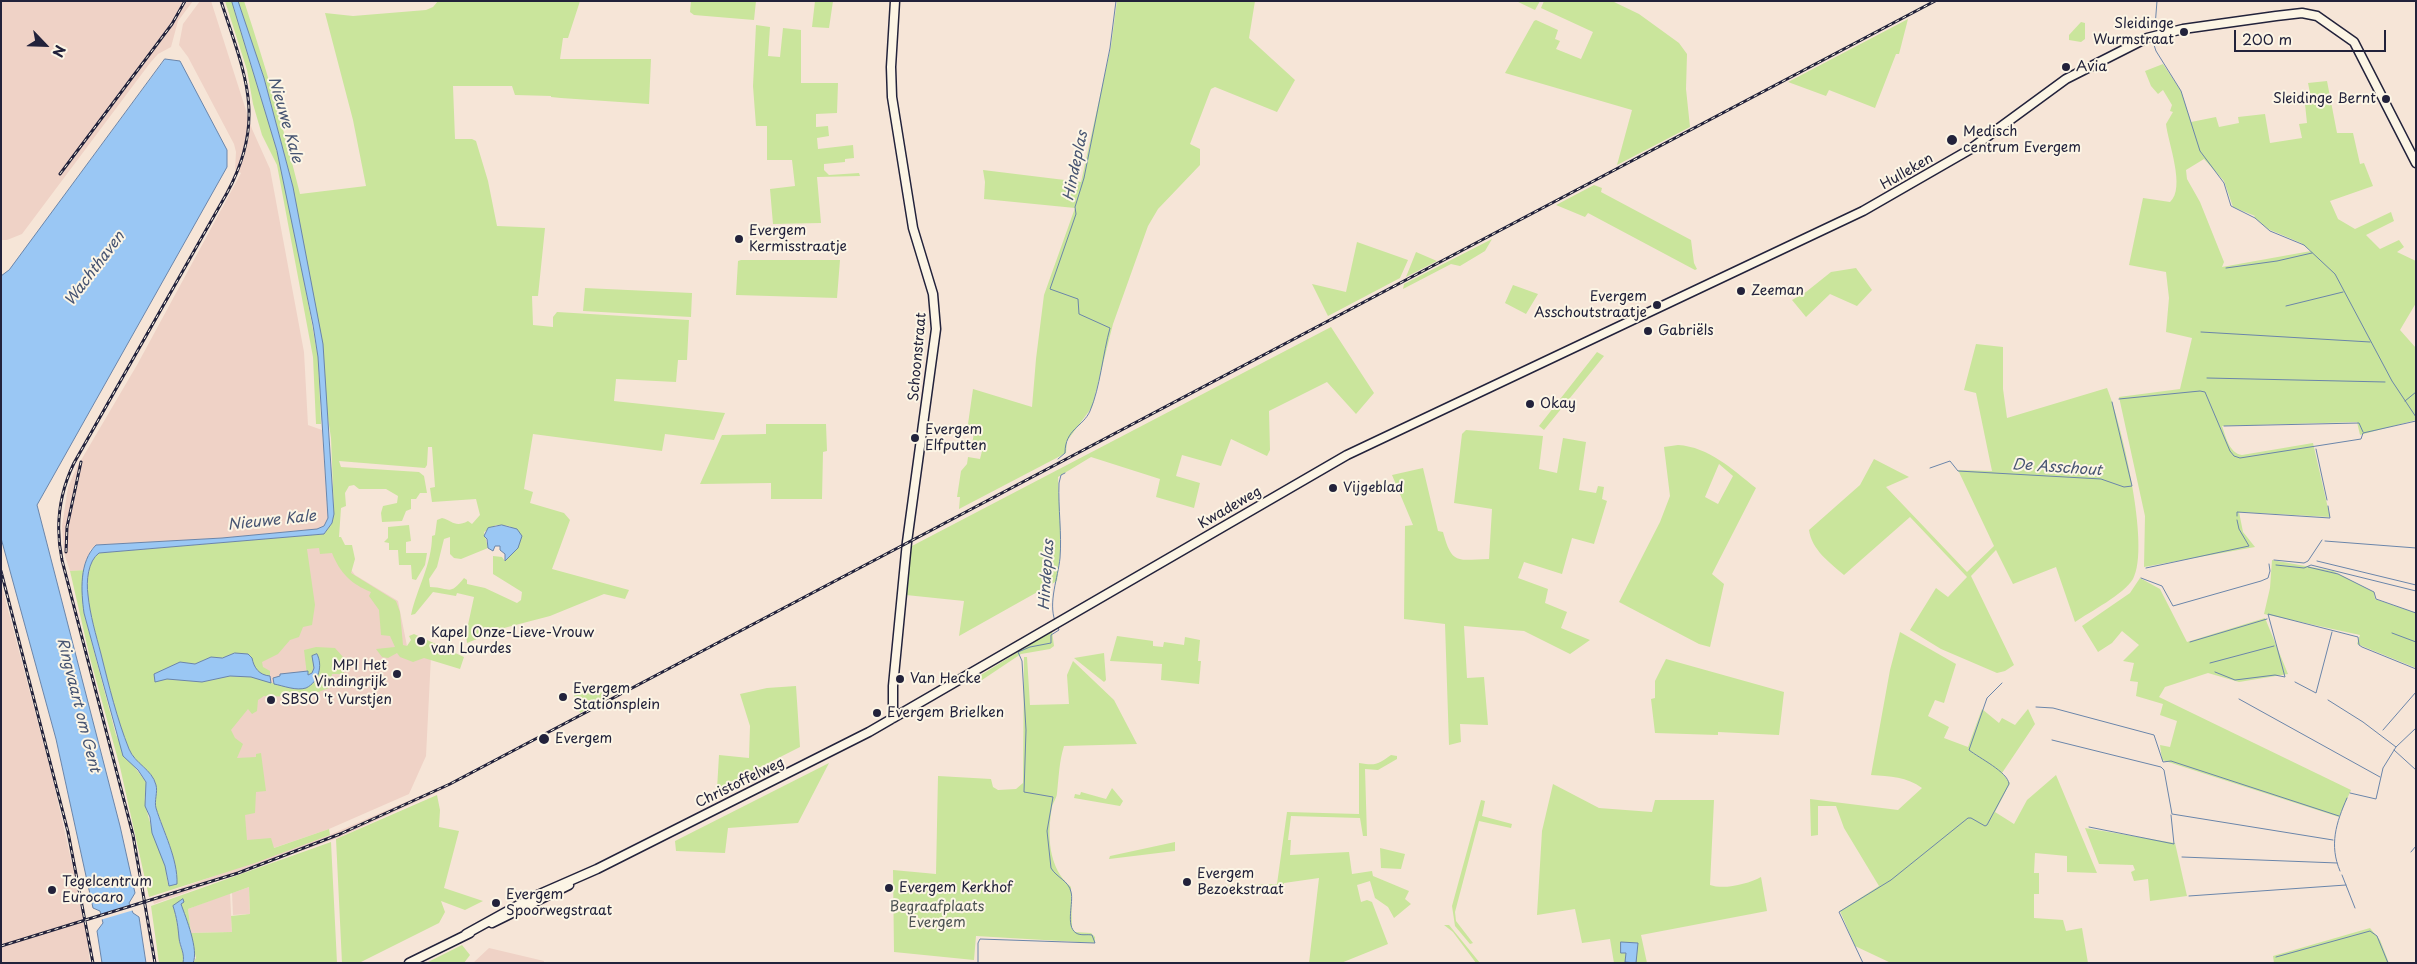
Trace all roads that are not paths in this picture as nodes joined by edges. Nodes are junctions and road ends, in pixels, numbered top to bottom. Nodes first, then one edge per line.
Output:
1 (895, 1) edge
2 (2416, 163) edge
3 (1590, 340) joint
4 (893, 718) junction
5 (409, 963) edge

1 - 4 main road, Schoonstraat
2 - 3 main road, Hulleken
3 - 4 main road, Kwadeweg
4 - 5 main road, Christoffelweg

